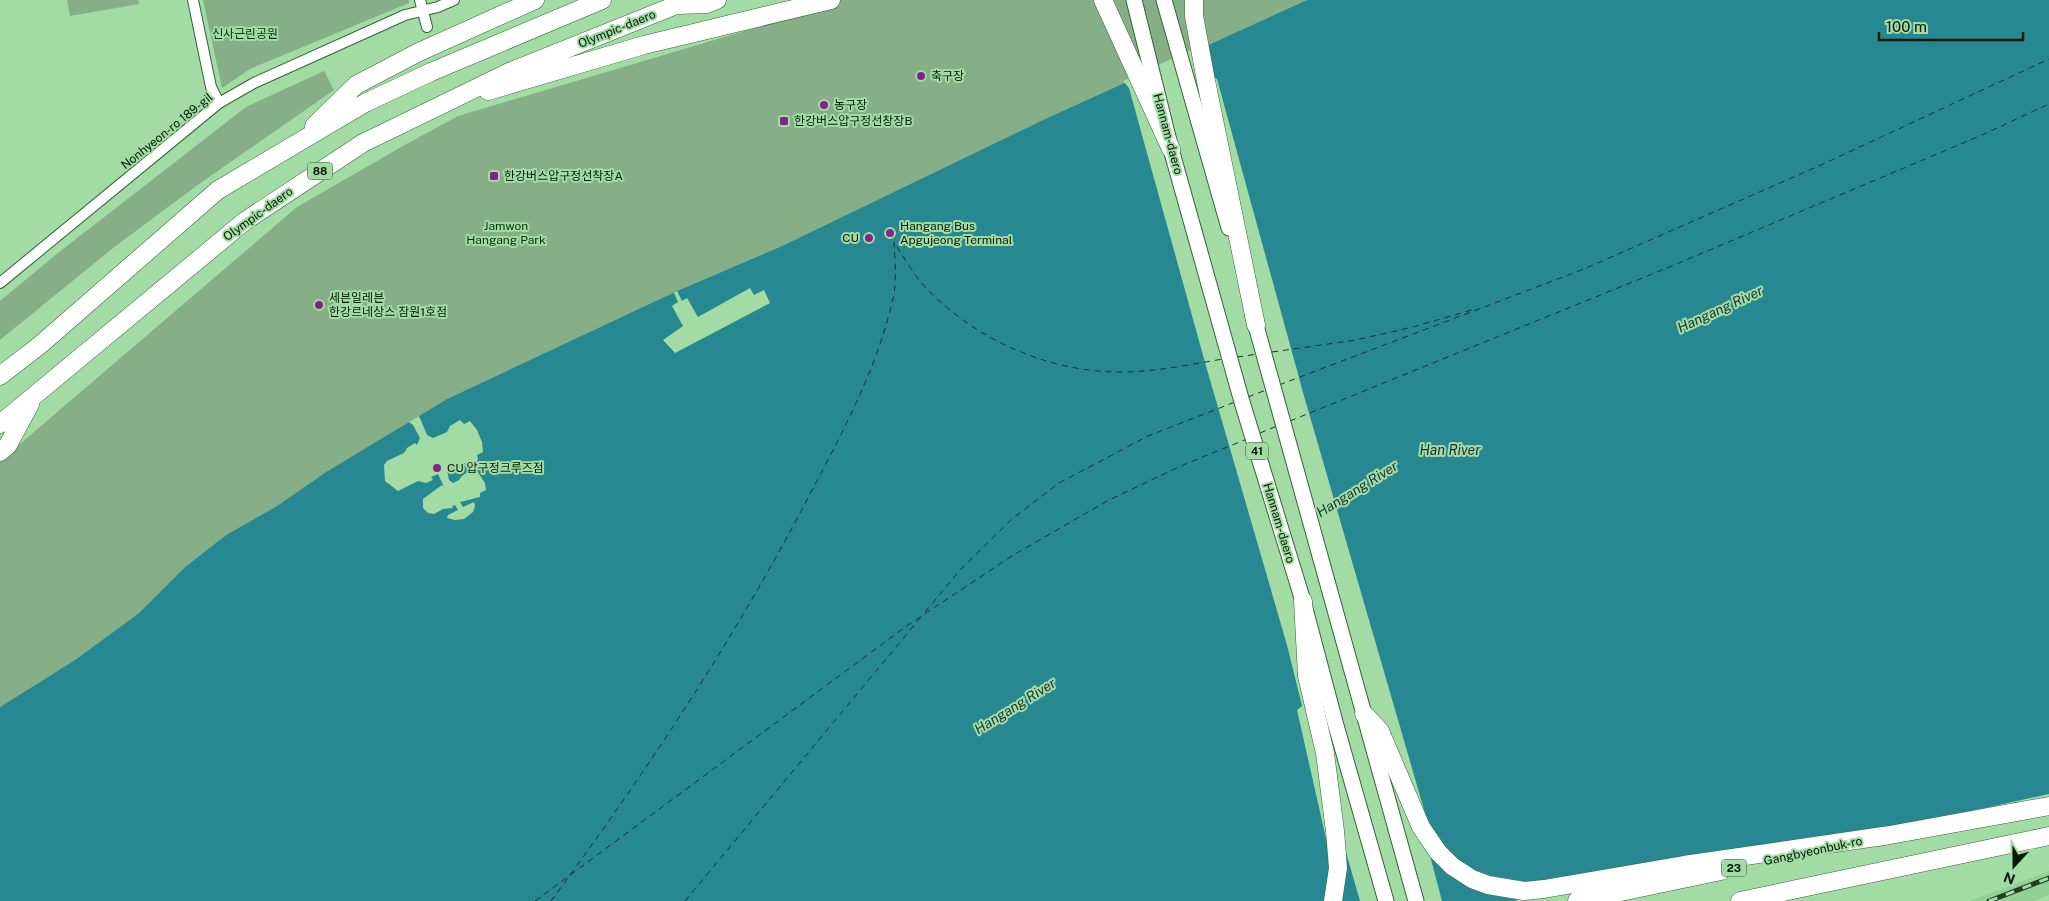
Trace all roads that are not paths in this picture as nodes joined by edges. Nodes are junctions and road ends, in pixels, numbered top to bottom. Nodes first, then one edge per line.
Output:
1 (194, 0) edge
2 (454, 0) edge
3 (535, 0) edge
4 (602, 0) edge
5 (718, 0) edge
6 (831, 0) edge
7 (1103, 0) edge
8 (1134, 0) edge
9 (1164, 0) edge
10 (1194, 0) edge
11 (683, 3) edge
12 (421, 5) edge
13 (427, 27) dead end
14 (219, 104) junction
15 (446, 104) junction
16 (296, 145) junction
17 (1171, 149) junction
18 (0, 283) edge
19 (1256, 324) junction
20 (40, 345) junction
21 (0, 368) edge
22 (0, 376) edge
23 (34, 397) junction
24 (0, 424) edge
25 (0, 452) edge
26 (1303, 601) junction
27 (1364, 714) junction
28 (2049, 806) edge
29 (1890, 835) junction
30 (2049, 836) edge
31 (1333, 901) edge
32 (1386, 901) edge
33 (1416, 901) edge
34 (1577, 901) edge
35 (1740, 901) edge

1 - 14 street
2 - 12 street, Nonhyeon-ro 189-gil
3 - 16 highway
4 - 16 highway
5 - 11 highway, Olympic-daero
6 - 15 highway
7 - 17 highway
8 - 17 main road, Hannam-daero / 41
9 - 19 main road
10 - 19 highway
11 - 15 highway, Olympic-daero / 88
12 - 13 street
12 - 14 street, Nonhyeon-ro 189-gil
14 - 18 street, Nonhyeon-ro 189-gil
15 - 23 highway, Olympic-daero / 88
16 - 20 highway
17 - 26 main road, Hannam-daero / 41
19 - 27 main road
20 - 21 highway
20 - 22 highway
23 - 24 highway, Olympic-daero / 88
23 - 25 highway
26 - 31 highway
26 - 32 main road, Hannam-daero / 41
27 - 29 highway
27 - 33 main road
28 - 29 highway, Gangbyeonbuk-ro / 23
29 - 34 highway, Gangbyeonbuk-ro / 23
30 - 35 highway

